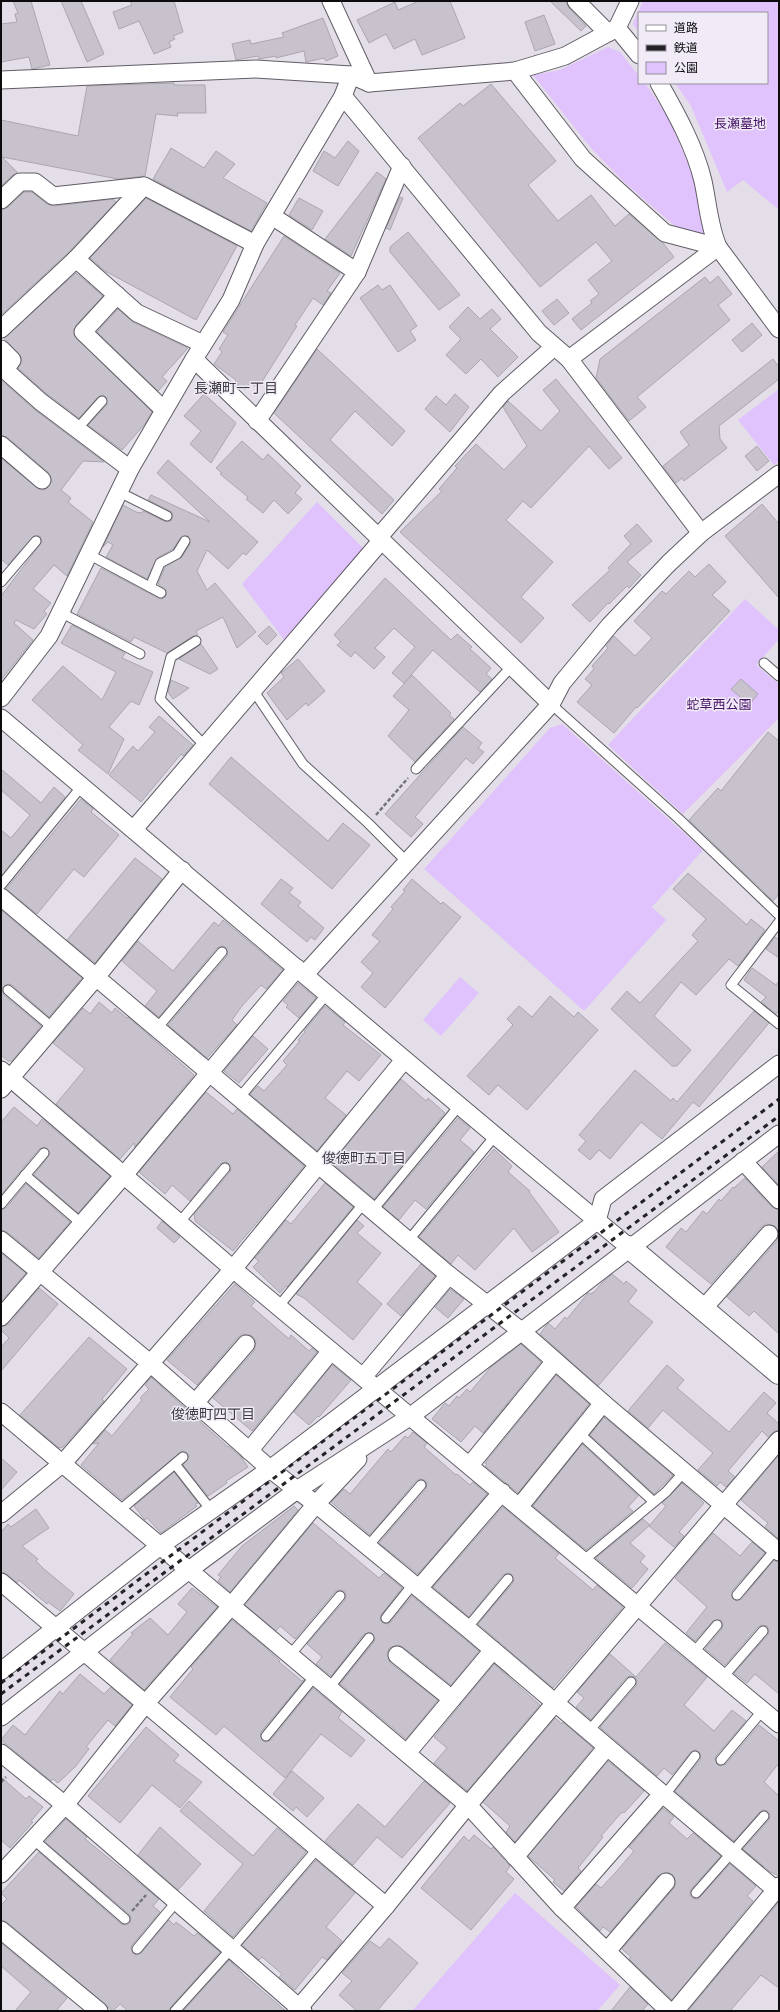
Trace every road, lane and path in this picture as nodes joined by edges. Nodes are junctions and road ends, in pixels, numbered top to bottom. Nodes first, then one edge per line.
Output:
1 (331, 1) edge
2 (576, 1) edge
3 (630, 1) edge
4 (613, 31) junction
5 (638, 54) edge
6 (515, 71) junction
7 (351, 75) junction
8 (1, 80) edge
9 (369, 83) junction
10 (660, 84) edge
11 (343, 96) junction
12 (402, 166) junction
13 (144, 186) junction
14 (1, 200) edge
15 (272, 216) junction
16 (255, 244) junction
17 (718, 248) junction
18 (76, 259) junction
19 (357, 272) junction
20 (117, 295) junction
21 (1, 329) edge
22 (779, 329) edge
23 (203, 344) junction
24 (554, 347) junction
25 (1, 349) edge
26 (194, 359) junction
27 (569, 359) junction
28 (3, 372) edge
29 (102, 401) dead end
30 (164, 410) junction
31 (257, 421) junction
32 (77, 429) junction
33 (1, 445) edge
34 (130, 469) junction
35 (779, 474) edge
36 (42, 480) dead end
37 (118, 492) junction
38 (168, 516) dead end
39 (701, 533) junction
40 (379, 540) junction
41 (36, 541) dead end
42 (185, 541) dead end
43 (88, 554) junction
44 (1, 582) edge
45 (150, 587) junction
46 (161, 593) dead end
47 (60, 612) junction
48 (196, 641) dead end
49 (140, 654) dead end
50 (764, 664) dead end
51 (512, 666) junction
52 (779, 676) edge
53 (253, 690) junction
54 (1, 698) edge
55 (551, 704) junction
56 (1, 718) edge
57 (205, 746) junction
58 (416, 769) joint
59 (82, 786) junction
60 (368, 823) junction
61 (134, 829) junction
62 (407, 862) junction
63 (182, 870) junction
64 (1, 885) edge
65 (1, 897) edge
66 (779, 915) edge
67 (779, 922) edge
68 (222, 952) dead end
69 (301, 971) junction
70 (97, 976) junction
71 (8, 990) dead end
72 (327, 994) junction
73 (779, 1024) edge
74 (53, 1028) junction
75 (158, 1028) junction
76 (404, 1060) junction
77 (779, 1064) edge
78 (210, 1071) junction
79 (4, 1079) edge
80 (240, 1097) junction
81 (459, 1106) junction
82 (779, 1134) edge
83 (495, 1136) junction
84 (44, 1153) dead end
85 (743, 1161) junction
86 (318, 1164) junction
87 (225, 1168) dead end
88 (26, 1175) junction
89 (124, 1175) junction
90 (779, 1200) edge
91 (1, 1204) edge
92 (368, 1207) junction
93 (597, 1221) junction
94 (179, 1223) junction
95 (82, 1224) junction
96 (768, 1234) dead end
97 (1, 1240) edge
98 (408, 1241) junction
99 (629, 1247) junction
100 (233, 1269) junction
101 (39, 1272) junction
102 (449, 1275) junction
103 (486, 1305) junction
104 (278, 1307) junction
105 (703, 1309) junction
106 (1, 1317) edge
107 (520, 1330) junction
108 (246, 1344) dead end
109 (332, 1351) junction
110 (555, 1361) junction
111 (150, 1363) junction
112 (779, 1373) edge
113 (363, 1377) junction
114 (376, 1388) junction
115 (195, 1403) junction
116 (603, 1403) junction
117 (1, 1412) edge
118 (404, 1420) junction
119 (579, 1433) junction
120 (779, 1440) edge
121 (249, 1451) junction
122 (183, 1457) dead end
123 (63, 1463) junction
124 (175, 1464) junction
125 (470, 1465) junction
126 (270, 1469) junction
127 (684, 1472) junction
128 (421, 1485) dead end
129 (297, 1490) junction
130 (502, 1492) junction
131 (654, 1502) junction
132 (316, 1504) junction
133 (724, 1505) junction
134 (520, 1506) junction
135 (210, 1510) junction
136 (119, 1511) junction
137 (1, 1514) edge
138 (160, 1546) junction
139 (368, 1546) junction
140 (777, 1550) edge
141 (584, 1560) junction
142 (189, 1570) junction
143 (508, 1579) dead end
144 (1, 1582) edge
145 (417, 1586) junction
146 (737, 1595) dead end
147 (340, 1596) dead end
148 (232, 1605) junction
149 (639, 1605) junction
150 (386, 1618) dead end
151 (717, 1624) dead end
152 (467, 1628) junction
153 (55, 1629) junction
154 (763, 1631) dead end
155 (369, 1638) dead end
156 (493, 1650) junction
157 (84, 1652) junction
158 (694, 1652) junction
159 (290, 1655) junction
160 (397, 1655) dead end
161 (1, 1671) edge
162 (315, 1676) junction
163 (723, 1677) junction
164 (631, 1682) dead end
165 (329, 1688) junction
166 (452, 1699) junction
167 (555, 1702) junction
168 (146, 1703) junction
169 (763, 1710) junction
170 (1, 1717) edge
171 (779, 1724) edge
172 (588, 1732) junction
173 (266, 1736) dead end
174 (606, 1748) junction
175 (1, 1753) edge
176 (407, 1753) junction
177 (695, 1756) dead end
178 (721, 1760) dead end
179 (663, 1795) junction
180 (468, 1804) junction
181 (64, 1805) junction
182 (764, 1816) dead end
183 (33, 1839) junction
184 (318, 1848) junction
185 (732, 1853) junction
186 (515, 1857) junction
187 (1, 1874) edge
188 (666, 1882) dead end
189 (156, 1883) junction
190 (777, 1892) edge
191 (696, 1894) dead end
192 (177, 1901) junction
193 (386, 1906) junction
194 (562, 1908) junction
195 (126, 1919) joint
196 (1, 1930) edge
197 (232, 1948) junction
198 (137, 1949) dead end
199 (607, 1951) junction
200 (300, 2010) edge
201 (99, 2011) edge
202 (175, 2011) edge
203 (669, 2011) edge
204 (675, 2011) edge

1 - 9 street
2 - 4 street
3 - 4 street
4 - 5 street
4 - 6 street
6 - 9 street
6 - 17 street
7 - 8 street
7 - 9 street
7 - 11 street
10 - 17 street
11 - 12 street
11 - 15 street
12 - 19 street
12 - 24 street
13 - 14 street
13 - 16 street
13 - 18 street
15 - 16 street
15 - 19 street
16 - 23 street
17 - 22 street
17 - 27 street
18 - 20 street
18 - 21 street
19 - 31 street
20 - 23 street
20 - 30 street
23 - 26 street
24 - 27 street
24 - 40 street
25 - 28 street
26 - 30 street
26 - 31 street
27 - 39 street
28 - 32 street
29 - 32 lane
30 - 34 street
31 - 40 street
32 - 34 street
33 - 36 street
34 - 37 street
35 - 39 street
37 - 38 lane
37 - 43 street
39 - 55 street
40 - 51 street
40 - 53 street
41 - 44 lane
42 - 45 lane
43 - 45 lane
43 - 47 street
45 - 46 lane
47 - 49 lane
47 - 54 street
48 - 57 lane
50 - 52 lane
51 - 55 street
51 - 58 lane
53 - 57 street
53 - 60 lane
55 - 62 street
55 - 66 lane
56 - 59 street
57 - 61 street
58 - 60 path
59 - 61 street
59 - 64 lane
60 - 62 lane
61 - 63 street
62 - 69 street
63 - 69 street
63 - 70 street
65 - 70 street
67 - 73 lane
68 - 75 lane
69 - 72 street
69 - 78 street
70 - 74 street
70 - 75 street
71 - 74 lane
72 - 76 street
72 - 80 lane
74 - 79 street
75 - 78 street
76 - 81 street
76 - 86 street
77 - 93 street
78 - 80 street
78 - 89 street
79 - 89 street
80 - 86 street
81 - 83 street
81 - 92 lane
82 - 85 street
83 - 93 street
83 - 98 lane
84 - 88 lane
85 - 90 street
85 - 99 street
86 - 92 street
86 - 100 street
87 - 94 lane
88 - 91 lane
88 - 95 lane
89 - 94 street
89 - 95 street
92 - 98 street
92 - 104 lane
93 - 99 street
93 - 103 street
94 - 100 street
95 - 101 street
96 - 105 street
97 - 101 street
98 - 102 street
99 - 105 street
99 - 107 street
100 - 104 street
100 - 111 street
101 - 106 street
101 - 111 street
102 - 103 street
102 - 113 street
103 - 107 street
103 - 114 street
104 - 109 street
105 - 112 street
107 - 110 street
107 - 118 street
108 - 115 street
109 - 113 street
109 - 121 street
110 - 116 street
110 - 125 street
111 - 115 street
111 - 123 street
113 - 114 street
114 - 118 street
114 - 126 street
115 - 121 street
116 - 119 street
116 - 127 street
117 - 123 street
118 - 125 street
118 - 129 street
118 - 132 street
119 - 131 lane
119 - 134 street
120 - 133 street
121 - 126 street
122 - 124 lane
123 - 136 street
123 - 137 street
124 - 135 lane
124 - 136 lane
125 - 130 street
126 - 129 street
126 - 135 street
127 - 131 lane
127 - 133 street
128 - 139 lane
129 - 132 street
129 - 142 street
130 - 134 street
130 - 145 street
131 - 141 lane
132 - 139 street
132 - 148 street
133 - 140 street
133 - 149 street
134 - 141 street
135 - 138 street
136 - 138 street
138 - 142 street
138 - 153 street
139 - 145 street
140 - 146 lane
141 - 149 street
142 - 148 street
142 - 157 street
143 - 152 lane
144 - 153 street
145 - 150 lane
145 - 152 street
147 - 159 lane
148 - 159 street
148 - 168 street
149 - 158 street
149 - 167 street
151 - 158 lane
152 - 156 street
153 - 157 street
153 - 161 street
154 - 163 lane
155 - 165 lane
156 - 166 street
156 - 167 street
157 - 168 street
157 - 170 street
158 - 163 street
159 - 162 street
160 - 166 street
162 - 165 street
162 - 173 lane
163 - 169 street
164 - 172 lane
165 - 176 street
166 - 176 street
167 - 172 street
167 - 180 street
168 - 181 street
168 - 184 street
169 - 171 street
169 - 178 lane
172 - 174 street
174 - 179 street
174 - 186 street
175 - 181 street
176 - 180 street
177 - 179 lane
179 - 185 street
179 - 194 street
180 - 186 street
180 - 193 street
181 - 183 street
181 - 189 street
182 - 185 lane
183 - 187 street
183 - 195 lane
184 - 193 street
184 - 197 lane
185 - 190 street
185 - 191 lane
186 - 194 street
188 - 199 street
189 - 192 street
189 - 195 path
190 - 204 street
192 - 197 street
192 - 198 lane
193 - 200 street
194 - 199 street
196 - 201 street
197 - 200 street
197 - 202 lane
199 - 203 street

